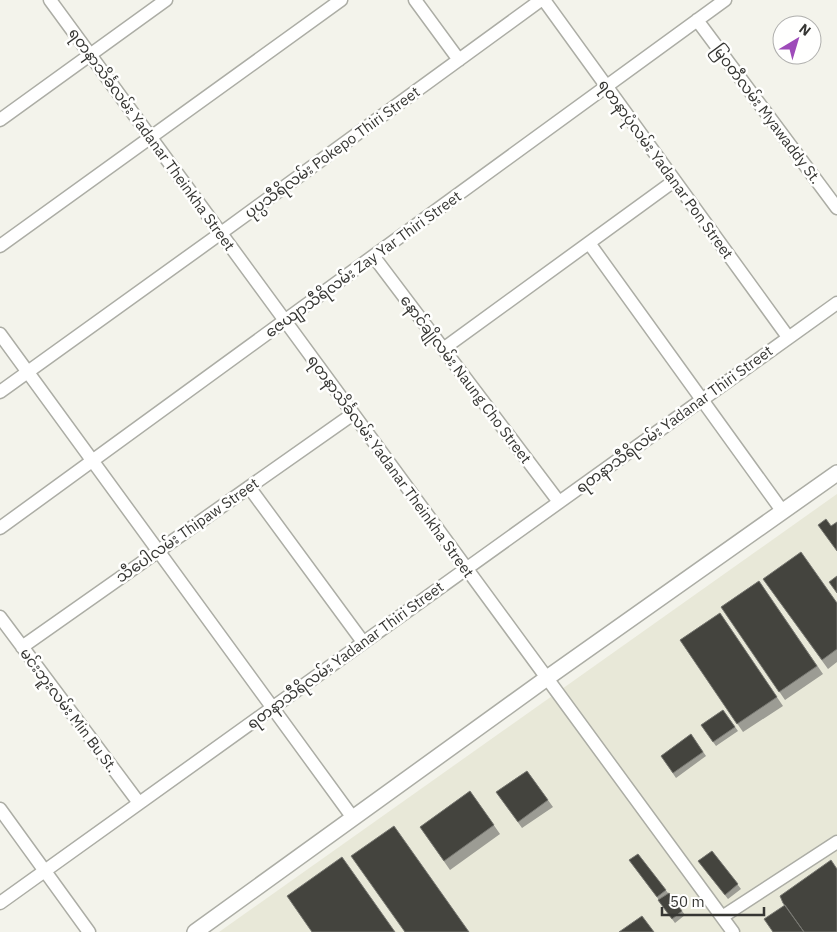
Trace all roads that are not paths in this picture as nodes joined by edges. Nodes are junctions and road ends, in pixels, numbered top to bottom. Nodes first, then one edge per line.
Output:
1 (50, 0) edge
2 (166, 0) edge
3 (341, 0) edge
4 (415, 0) edge
5 (542, 0) edge
6 (725, 0) edge
7 (697, 20) junction
8 (90, 55) junction
9 (459, 60) junction
10 (606, 86) junction
11 (0, 120) edge
12 (151, 137) junction
13 (674, 180) junction
14 (837, 208) edge
15 (221, 233) junction
16 (589, 243) junction
17 (0, 246) edge
18 (374, 257) junction
19 (837, 303) edge
20 (285, 320) junction
21 (0, 334) edge
22 (788, 338) junction
23 (443, 349) junction
24 (28, 372) junction
25 (0, 392) edge
26 (702, 399) junction
27 (353, 414) junction
28 (92, 461) junction
29 (837, 473) edge
30 (249, 487) junction
31 (558, 502) junction
32 (783, 512) junction
33 (0, 528) edge
34 (158, 551) junction
35 (466, 568) junction
36 (0, 617) edge
37 (363, 642) junction
38 (22, 646) junction
39 (547, 678) junction
40 (272, 708) junction
41 (139, 803) junction
42 (0, 809) edge
43 (353, 818) junction
44 (837, 842) edge
45 (45, 871) junction
46 (0, 903) edge
47 (722, 917) junction
48 (89, 932) edge
49 (195, 932) edge
50 (733, 932) edge

1 - 8 street, ရတနာသိင်္ခလမ်း Yadanar Theinkha Street
2 - 8 street
3 - 12 street
4 - 9 street
5 - 9 street, ပုပ္ပသီရိလမ်း Pokepo Thiri Street
5 - 10 street, ရတနာပုံလမ်း Yadanar Pon Street
6 - 7 street, ဇေယျာသီရိလမ်း Zay Yar Thiri Street
7 - 10 street, ဇေယျာသီရိလမ်း Zay Yar Thiri Street
7 - 14 street, မြဝတီလမ်း Myawaddy St.
8 - 11 street
8 - 12 street, ရတနာသိင်္ခလမ်း Yadanar Theinkha Street
9 - 15 street, ပုပ္ပသီရိလမ်း Pokepo Thiri Street
10 - 13 street, ရတနာပုံလမ်း Yadanar Pon Street
10 - 18 street, ဇေယျာသီရိလမ်း Zay Yar Thiri Street
12 - 15 street, ရတနာသိင်္ခလမ်း Yadanar Theinkha Street
12 - 17 street
13 - 16 street
13 - 22 street, ရတနာပုံလမ်း Yadanar Pon Street
15 - 20 street, ရတနာသိင်္ခလမ်း Yadanar Theinkha Street
15 - 24 street, ပုပ္ပသီရိလမ်း Pokepo Thiri Street
16 - 23 street
16 - 26 street
18 - 20 street, ဇေယျာသီရိလမ်း Zay Yar Thiri Street
18 - 23 street, နောင်ချိုလမ်း Naung Cho Street
19 - 22 street, ရတနာသီရိလမ်း Yadanar Thiri Street
20 - 27 street, ရတနာသိင်္ခလမ်း Yadanar Theinkha Street
20 - 28 street, ဇေယျာသီရိလမ်း Zay Yar Thiri Street
21 - 24 street
22 - 26 street, ရတနာသီရိလမ်း Yadanar Thiri Street
23 - 31 street, နောင်ချိုလမ်း Naung Cho Street
24 - 25 street, ပုပ္ပသီရိလမ်း Pokepo Thiri Street
24 - 28 street
26 - 31 street, ရတနာသီရိလမ်း Yadanar Thiri Street
26 - 32 street
27 - 30 street, သီပေါလမ်း Thipaw Street
27 - 35 street, ရတနာသိင်္ခလမ်း Yadanar Theinkha Street
28 - 33 street, ဇေယျာသီရိလမ်း Zay Yar Thiri Street
28 - 34 street
29 - 32 street
30 - 34 street, သီပေါလမ်း Thipaw Street
30 - 37 street
31 - 35 street, ရတနာသီရိလမ်း Yadanar Thiri Street
32 - 39 street
34 - 38 street, သီပေါလမ်း Thipaw Street
34 - 40 street
35 - 37 street, ရတနာသီရိလမ်း Yadanar Thiri Street
35 - 39 street, ရတနာသိင်္ခလမ်း Yadanar Theinkha Street
36 - 38 street, မင်းဘူးလမ်း Min Bu St.
37 - 40 street, ရတနာသီရိလမ်း Yadanar Thiri Street
38 - 41 street, မင်းဘူးလမ်း Min Bu St.
39 - 43 street
39 - 47 street, ရတနာသိင်္ခလမ်း Yadanar Theinkha Street
40 - 41 street, ရတနာသီရိလမ်း Yadanar Thiri Street
40 - 43 street
41 - 45 street, ရတနာသီရိလမ်း Yadanar Thiri Street
42 - 45 street
43 - 49 street
44 - 47 street
45 - 46 street, ရတနာသီရိလမ်း Yadanar Thiri Street
45 - 48 street
47 - 50 street, ရတနာသိင်္ခလမ်း Yadanar Theinkha Street

